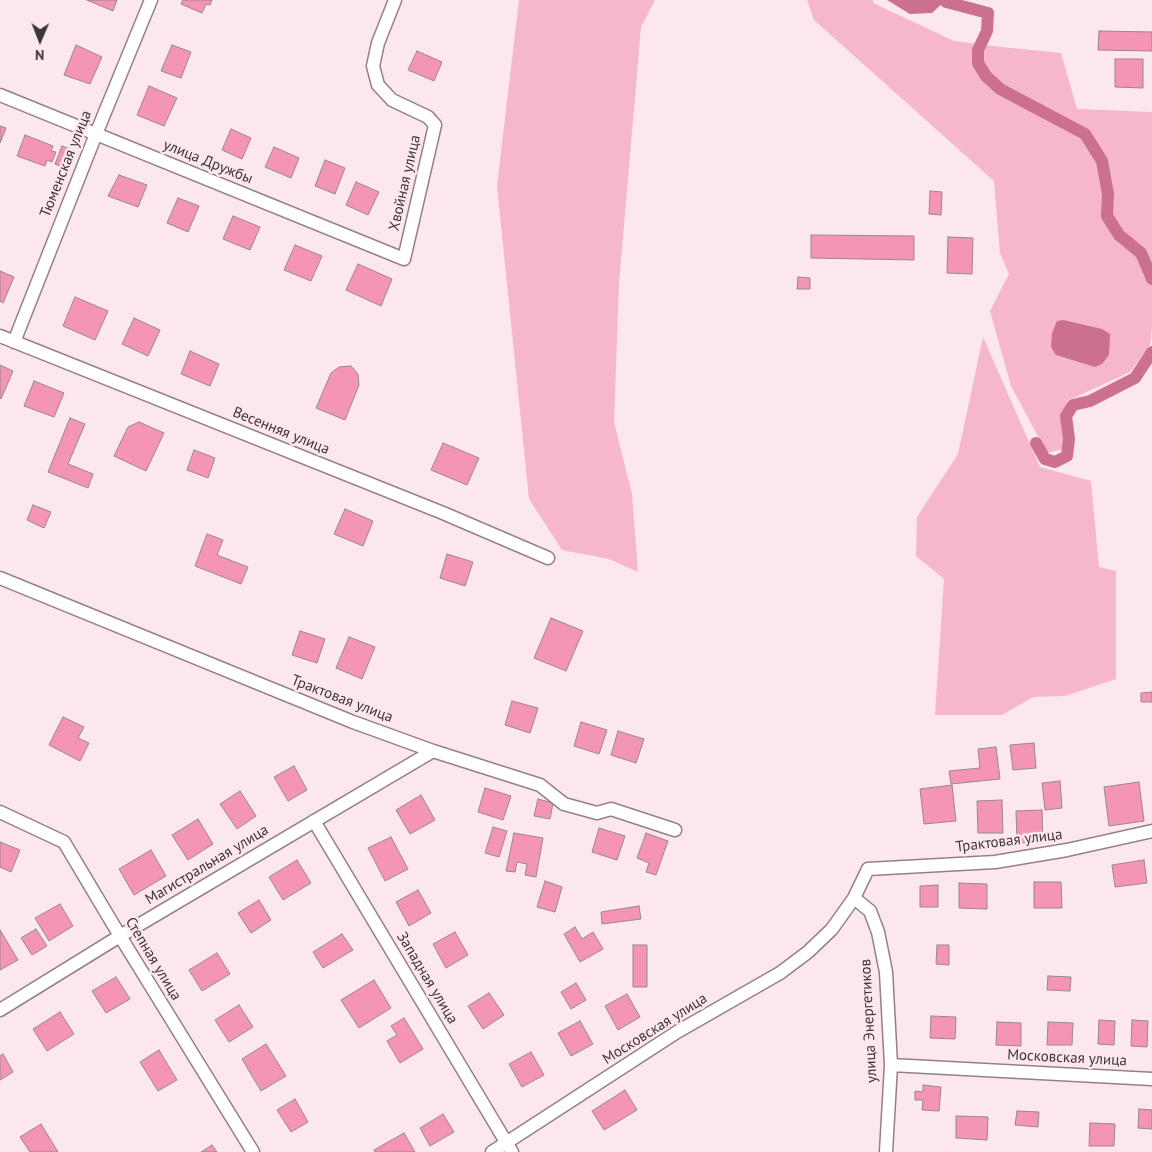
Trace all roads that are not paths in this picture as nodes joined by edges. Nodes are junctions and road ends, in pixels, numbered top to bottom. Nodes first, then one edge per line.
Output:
1 (151, 0) edge
2 (395, 0) edge
3 (0, 95) edge
4 (96, 134) junction
5 (404, 259) joint
6 (0, 336) edge
7 (14, 342) junction
8 (548, 558) dead end
9 (0, 578) edge
10 (433, 751) junction
11 (0, 812) edge
12 (314, 821) junction
13 (675, 830) dead end
14 (1152, 831) edge
15 (868, 868) joint
16 (854, 898) junction
17 (120, 936) junction
18 (0, 1010) edge
19 (891, 1065) junction
20 (1152, 1079) edge
21 (509, 1147) edge
22 (253, 1152) edge
23 (492, 1152) edge
24 (886, 1152) edge

1 - 4 street, Тюменская улица
2 - 5 street, Хвойная улица
3 - 4 street, улица Дружбы
4 - 5 street, улица Дружбы
4 - 7 street, Тюменская улица
6 - 7 street, Весенняя улица
7 - 8 street, Весенняя улица
9 - 10 street, Трактовая улица
10 - 12 street, Магистральная улица
10 - 13 street, Трактовая улица
11 - 17 street, Степная улица
12 - 17 street, Магистральная улица
12 - 21 street, Западная улица
14 - 15 street, Трактовая улица
15 - 16 street, Московская улица
16 - 19 street, улица Энергетиков
16 - 21 street, Московская улица
17 - 18 street, Магистральная улица
17 - 22 street, Степная улица
19 - 20 street, Московская улица
19 - 24 street, улица Энергетиков
21 - 23 street, Московская улица

